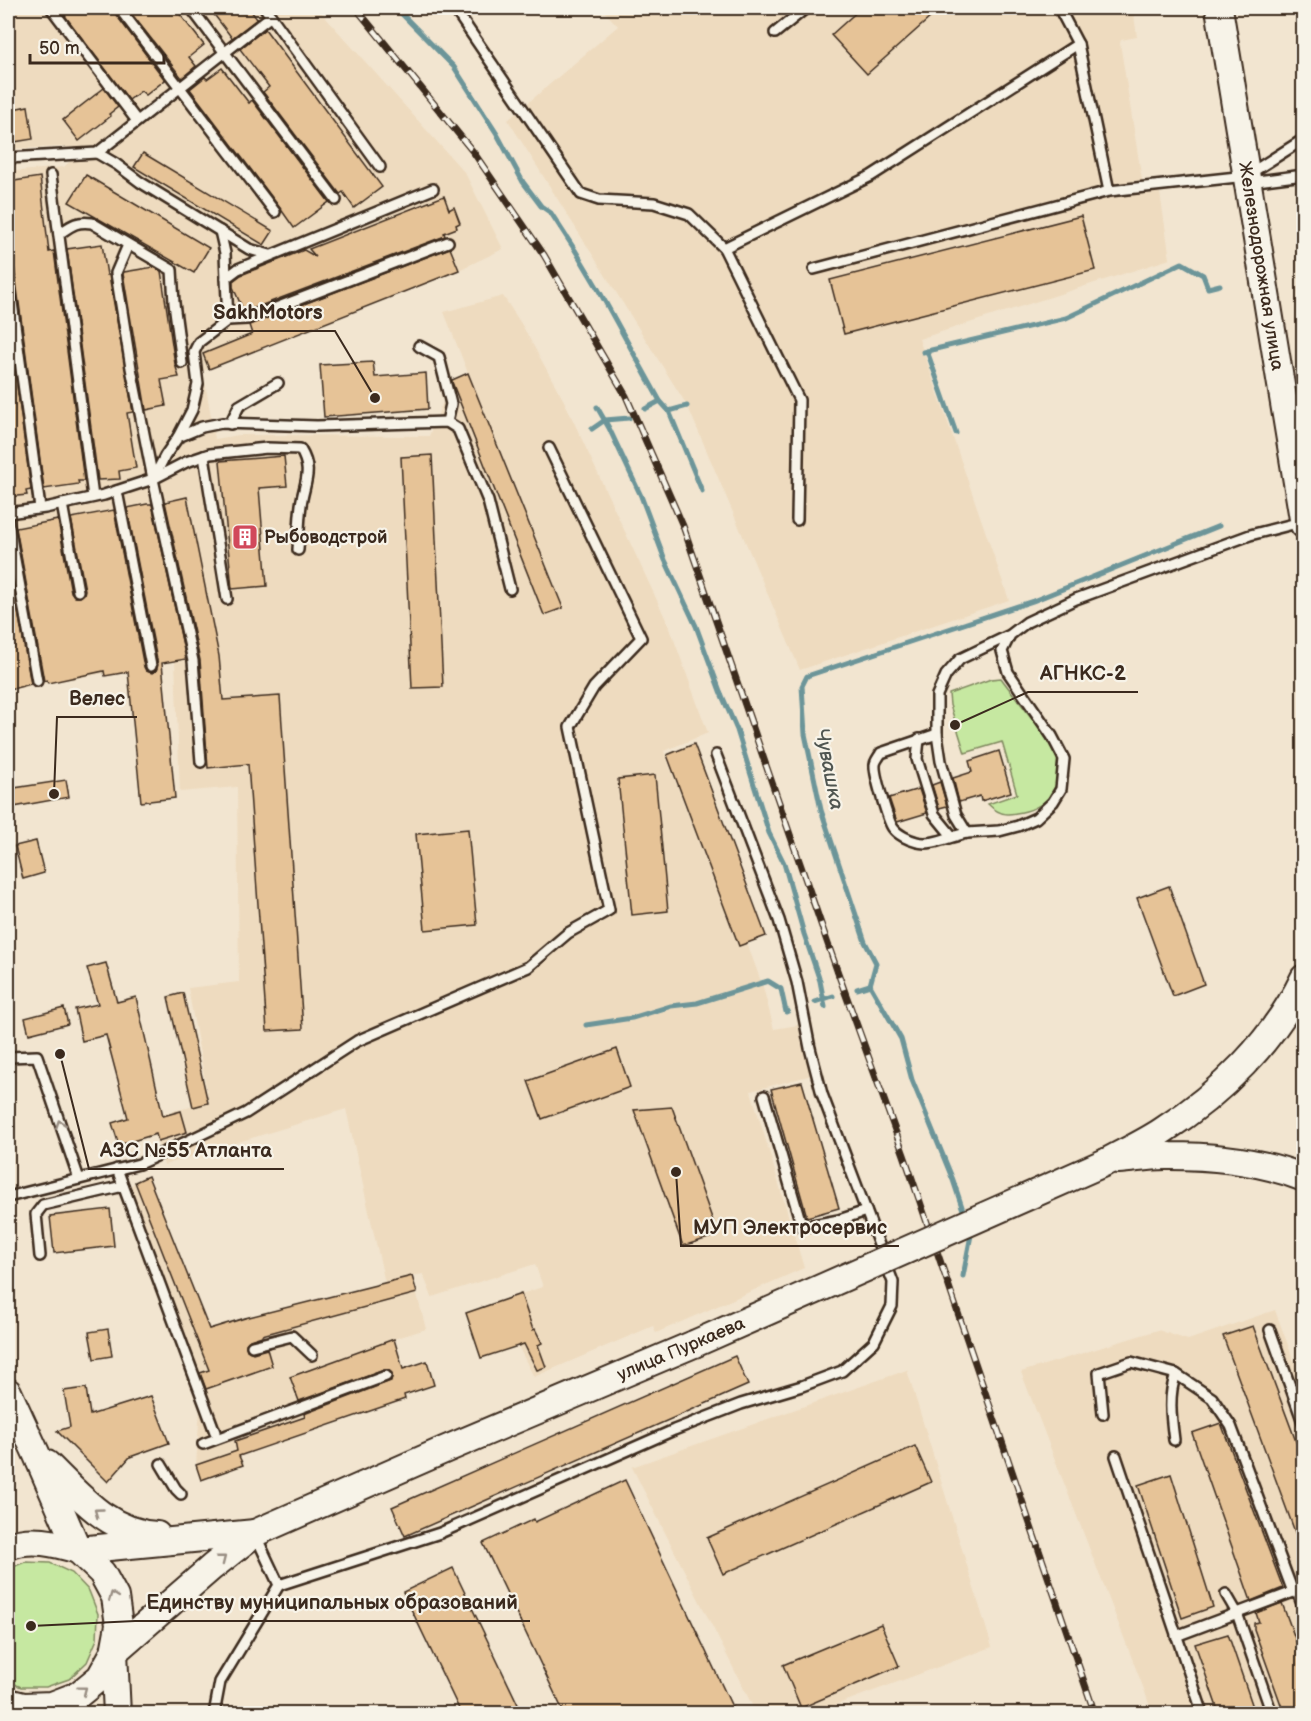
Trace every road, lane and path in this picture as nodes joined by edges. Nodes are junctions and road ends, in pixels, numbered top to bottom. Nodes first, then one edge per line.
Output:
1 (51, 8) edge
2 (119, 8) edge
3 (191, 8) edge
4 (454, 8) edge
5 (806, 8) edge
6 (1059, 8) edge
7 (1219, 8) edge
8 (268, 12) edge
9 (775, 33) dead end
10 (1078, 44) junction
11 (224, 52) junction
12 (180, 87) junction
13 (137, 121) junction
14 (1304, 139) edge
15 (97, 153) junction
16 (8, 158) edge
17 (380, 167) dead end
18 (51, 175) dead end
19 (1304, 175) edge
20 (1248, 179) junction
21 (433, 189) dead end
22 (1109, 191) junction
23 (336, 200) dead end
24 (275, 212) dead end
25 (220, 231) junction
26 (59, 234) junction
27 (448, 242) dead end
28 (128, 245) junction
29 (724, 248) junction
30 (270, 255) junction
31 (814, 268) dead end
32 (8, 273) edge
33 (226, 278) junction
34 (228, 320) junction
35 (419, 346) dead end
36 (183, 363) dead end
37 (278, 383) dead end
38 (447, 422) junction
39 (230, 424) junction
40 (178, 436) junction
41 (549, 448) dead end
42 (204, 456) junction
43 (153, 479) junction
44 (117, 491) junction
45 (93, 498) junction
46 (62, 504) junction
47 (40, 508) junction
48 (8, 513) edge
49 (797, 520) dead end
50 (8, 521) edge
51 (1303, 524) edge
52 (298, 550) dead end
53 (510, 589) dead end
54 (78, 591) dead end
55 (227, 599) dead end
56 (1010, 635) junction
57 (151, 666) dead end
58 (37, 681) dead end
59 (937, 734) junction
60 (920, 739) junction
61 (716, 755) dead end
62 (201, 762) dead end
63 (967, 833) junction
64 (952, 836) junction
65 (1304, 978) edge
66 (8, 1057) edge
67 (764, 1096) dead end
68 (1106, 1162) junction
69 (117, 1169) junction
70 (1304, 1178) edge
71 (79, 1179) junction
72 (123, 1186) junction
73 (8, 1197) edge
74 (866, 1211) junction
75 (791, 1225) dead end
76 (802, 1227) junction
77 (40, 1256) dead end
78 (1270, 1330) dead end
79 (252, 1346) dead end
80 (312, 1355) dead end
81 (1176, 1374) junction
82 (386, 1376) dead end
83 (8, 1392) edge
84 (1103, 1414) dead end
85 (1304, 1425) edge
86 (215, 1432) dead end
87 (1173, 1440) dead end
88 (203, 1444) dead end
89 (36, 1453) junction
90 (1116, 1456) dead end
91 (161, 1464) dead end
92 (181, 1494) dead end
93 (255, 1533) junction
94 (214, 1537) junction
95 (8, 1546) edge
96 (78, 1550) junction
97 (279, 1585) junction
98 (1298, 1590) edge
99 (1226, 1594) dead end
100 (1304, 1609) edge
101 (1237, 1613) junction
102 (1176, 1636) junction
103 (114, 1652) junction
104 (8, 1702) edge
105 (117, 1713) edge
106 (214, 1713) edge
107 (1203, 1713) edge
108 (1272, 1713) edge

1 - 13 lane
2 - 12 lane
3 - 11 lane
4 - 29 lane
5 - 9 lane
6 - 10 lane
7 - 20 main road, Железнодорожная улица
8 - 11 lane
8 - 17 lane
10 - 22 lane
10 - 29 lane
11 - 12 lane
11 - 23 lane
12 - 13 lane
12 - 24 lane
13 - 15 lane
14 - 20 lane
15 - 16 lane
15 - 25 lane
18 - 26 lane
19 - 20 lane
20 - 22 lane
20 - 51 main road, Железнодорожная улица
21 - 30 lane
22 - 31 lane
25 - 30 lane
25 - 33 lane
26 - 28 lane
26 - 45 lane
27 - 34 lane
28 - 36 lane
28 - 43 lane
29 - 49 lane
30 - 33 lane
32 - 47 lane
33 - 34 lane
34 - 40 lane
35 - 38 lane
37 - 39 lane
38 - 39 lane
38 - 53 lane
39 - 40 lane
40 - 43 lane
41 - 69 lane
42 - 43 lane
42 - 52 lane
42 - 55 lane
43 - 44 lane
43 - 62 lane
44 - 45 lane
44 - 57 lane
45 - 46 lane
46 - 47 lane
46 - 54 lane
47 - 48 lane
50 - 58 lane
51 - 56 lane
56 - 59 lane
56 - 63 lane
59 - 60 lane
59 - 63 lane
60 - 64 lane
60 - 64 lane
61 - 74 lane
63 - 64 lane
65 - 68 main road
71 -> 66 lane
67 - 76 lane
68 - 70 main road
68 - 93 main road, улица Пуркаева, bridge
69 - 71 lane
69 - 72 lane
71 - 73 lane
72 - 77 lane
72 - 86 lane
74 - 76 lane
74 - 97 lane
75 - 76 lane
78 - 85 lane
79 - 80 lane
81 - 84 lane
81 - 87 lane
81 - 98 lane
82 - 88 lane
83 - 89 main road
94 -> 89 main road
89 - 96 main road
90 - 102 lane
91 - 92 lane
93 - 94 main road
93 - 97 lane
103 -> 93 main road
94 - 96 main road
95 - 96 main road
103 -> 96 main road
97 - 106 lane
98 - 100 lane
98 - 101 lane
99 - 101 lane
101 - 102 lane
101 - 108 lane
102 - 107 lane
104 -> 103 main road
103 - 105 main road

